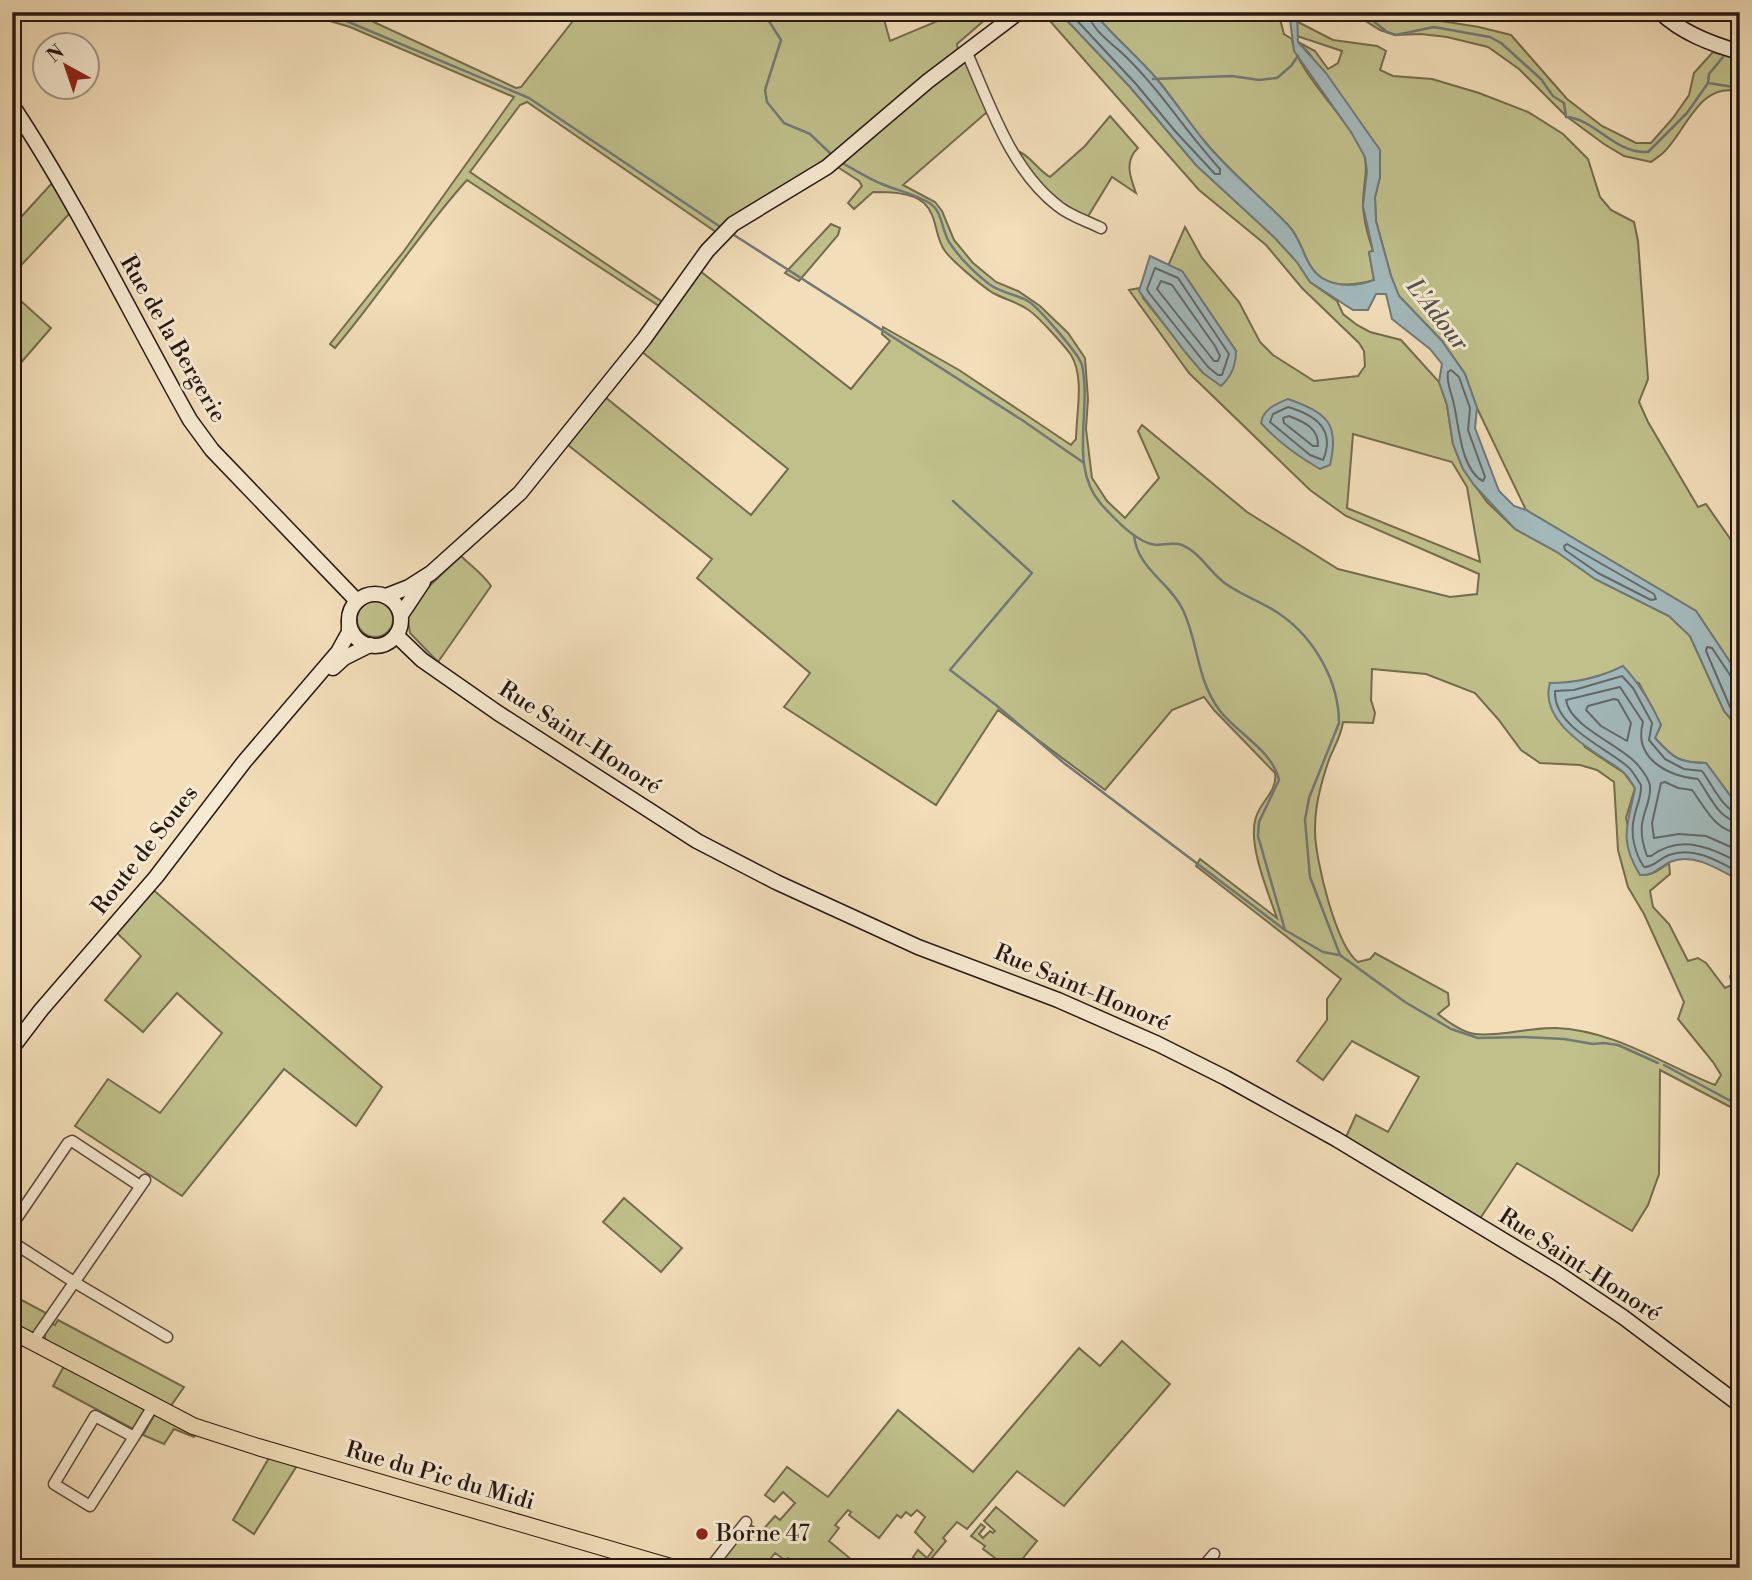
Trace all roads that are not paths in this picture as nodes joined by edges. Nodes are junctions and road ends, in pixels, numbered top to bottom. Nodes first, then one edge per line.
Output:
1 (1019, 12) edge
2 (1660, 12) edge
3 (966, 51) junction
4 (1740, 52) edge
5 (12, 105) edge
6 (1101, 228) dead end
7 (431, 573) junction
8 (386, 596) junction
9 (357, 601) junction
10 (401, 615) junction
11 (349, 621) junction
12 (396, 635) junction
13 (370, 645) junction
14 (315, 680) junction
15 (12, 1048) edge
16 (12, 1225) edge
17 (12, 1242) edge
18 (74, 1282) junction
19 (12, 1331) edge
20 (167, 1337) dead end
21 (33, 1342) junction
22 (1740, 1405) edge
23 (153, 1406) junction
24 (134, 1437) junction
25 (746, 1522) dead end
26 (1214, 1554) dead end
27 (674, 1568) edge
28 (710, 1568) edge
29 (1202, 1568) edge

1 - 3 street
2 - 4 street
3 - 6 street
3 - 7 street
5 - 9 street, Rue de la Bergerie
7 - 8 street
7 - 10 street
8 - 9 street
8 - 10 street
9 - 11 street
10 - 12 street
11 - 13 street
11 - 14 street, Route de Soues
12 - 13 street
12 - 22 street, Rue Saint-Honoré
13 - 14 street, Route de Soues
14 - 15 street, Route de Soues
16 - 18 street
17 - 18 street
18 - 20 street
18 - 21 street
19 - 21 main road, Rue du Pic du Midi
21 - 23 main road, Rue du Pic du Midi
23 - 24 street
23 - 27 main road, Rue du Pic du Midi
24 - 24 street
25 - 28 street
26 - 29 street

